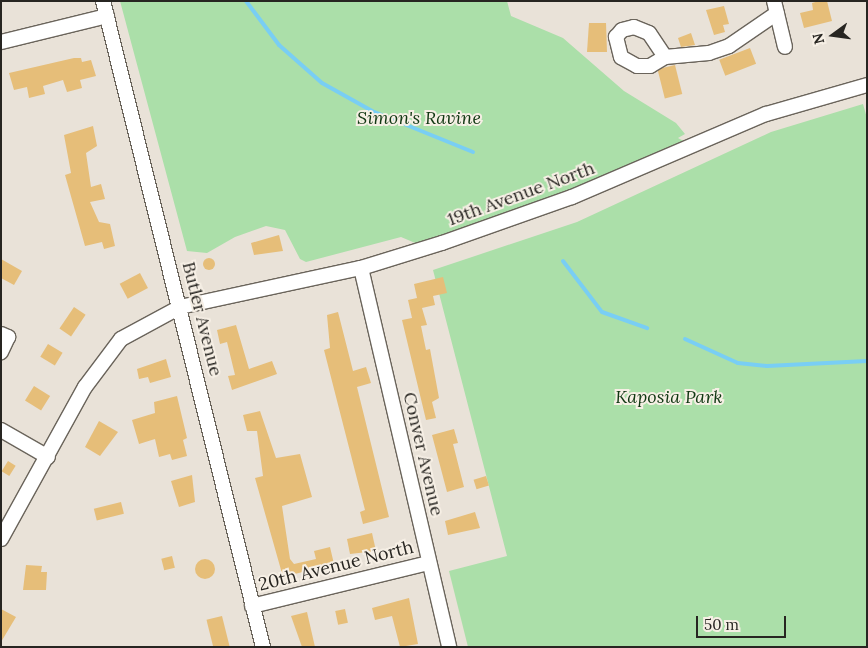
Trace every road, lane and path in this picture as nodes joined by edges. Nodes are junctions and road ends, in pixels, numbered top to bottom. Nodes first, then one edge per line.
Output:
1 (103, 1) edge
2 (775, 7) edge
3 (107, 16) junction
4 (1, 42) edge
5 (785, 47) dead end
6 (664, 58) dead end
7 (867, 85) edge
8 (361, 268) junction
9 (180, 307) junction
10 (1, 334) edge
11 (1, 352) edge
12 (1, 430) edge
13 (48, 457) junction
14 (1, 539) edge
15 (429, 563) junction
16 (252, 606) junction
17 (263, 647) edge
18 (449, 647) edge

1 - 3 street, Butler Avenue
2 - 5 street
2 - 6 street
3 - 4 street
3 - 9 street, Butler Avenue
7 - 8 street, 19th Avenue North
8 - 9 street, 19th Avenue North
8 - 15 street, Conver Avenue
9 - 13 street, 19th Avenue North
9 - 16 street, Butler Avenue
10 - 11 street
12 - 13 street
13 - 14 street, 19th Avenue North
15 - 16 street, 20th Avenue North
15 - 18 street, Conver Avenue
16 - 17 street, Butler Avenue

